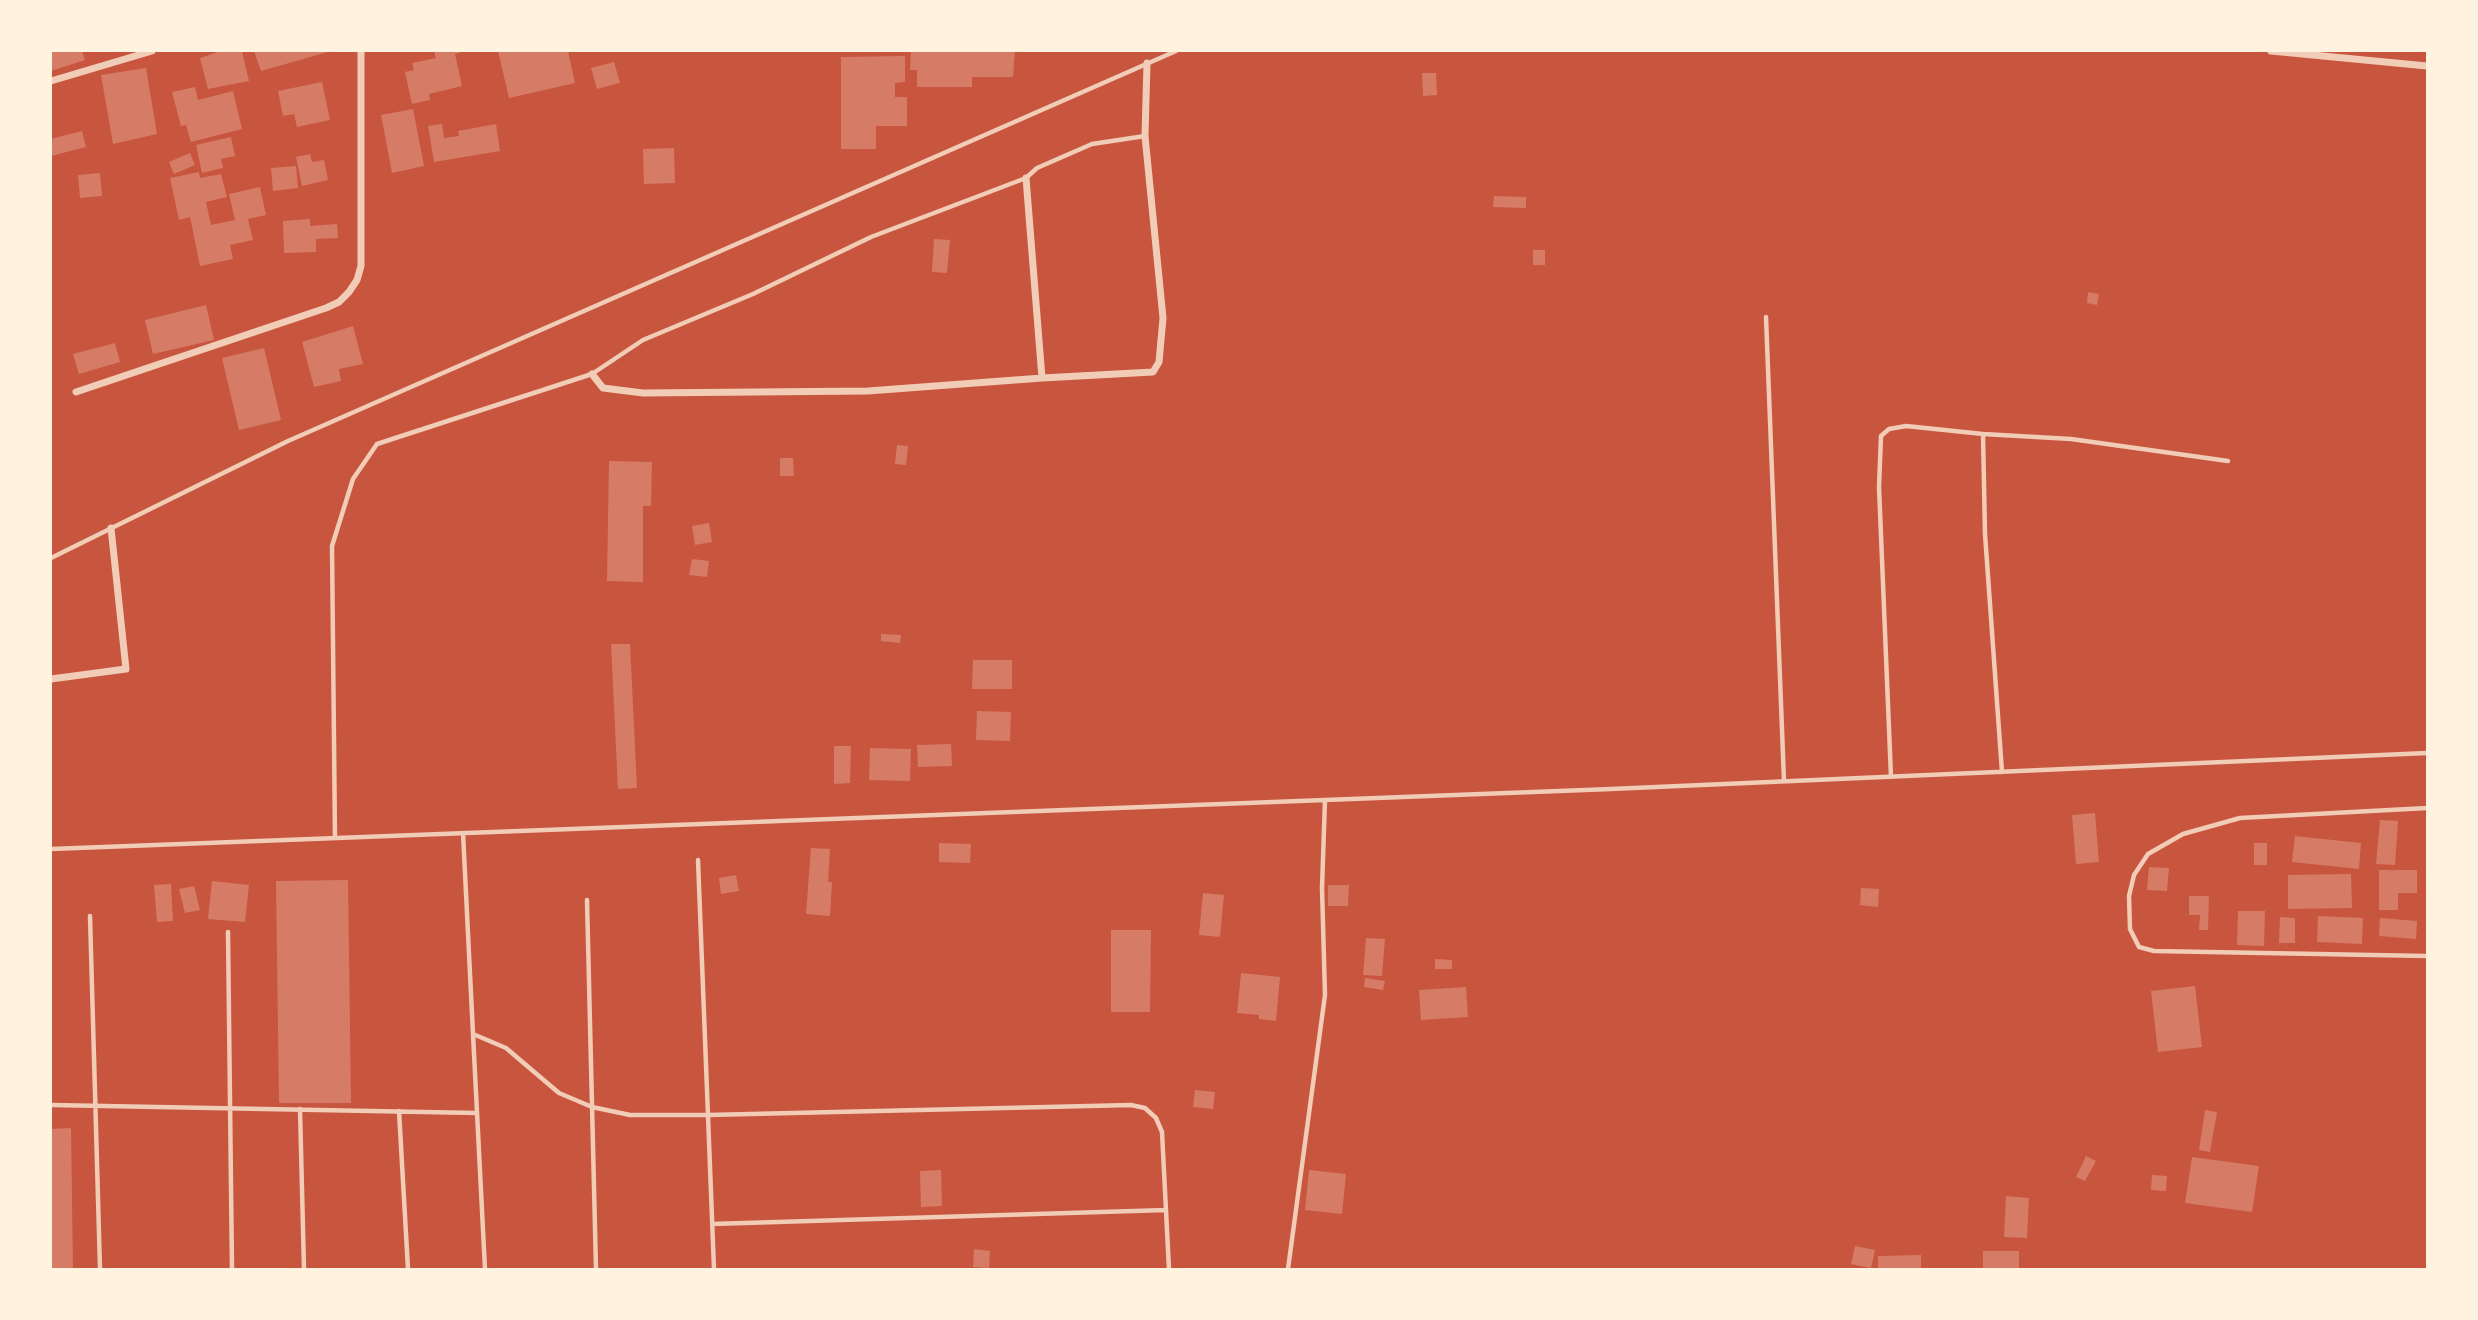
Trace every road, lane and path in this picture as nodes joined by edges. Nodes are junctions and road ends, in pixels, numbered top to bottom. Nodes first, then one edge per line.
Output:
1 (152, 51) edge
2 (362, 51) edge
3 (1176, 51) edge
4 (2271, 51) edge
5 (2338, 53) edge
6 (1147, 63) junction
7 (2427, 66) edge
8 (51, 81) edge
9 (1144, 136) junction
10 (1026, 178) junction
11 (1766, 317) dead end
12 (592, 374) junction
13 (1042, 378) junction
14 (76, 392) dead end
15 (1983, 434) junction
16 (2228, 461) dead end
17 (111, 528) junction
18 (51, 558) edge
19 (51, 679) edge
20 (2427, 753) edge
21 (2002, 772) junction
22 (1891, 777) junction
23 (1784, 782) junction
24 (1325, 800) junction
25 (2427, 808) edge
26 (463, 833) junction
27 (335, 838) junction
28 (51, 849) edge
29 (698, 860) dead end
30 (587, 900) dead end
31 (90, 916) dead end
32 (228, 932) dead end
33 (2427, 956) edge
34 (473, 1034) junction
35 (51, 1105) edge
36 (95, 1106) junction
37 (592, 1107) junction
38 (230, 1108) junction
39 (300, 1109) junction
40 (399, 1111) junction
41 (477, 1112) junction
42 (708, 1115) junction
43 (1166, 1210) junction
44 (712, 1224) junction
45 (100, 1269) edge
46 (232, 1269) edge
47 (304, 1269) edge
48 (408, 1269) edge
49 (485, 1269) edge
50 (596, 1269) edge
51 (713, 1269) edge
52 (1169, 1269) edge
53 (1288, 1269) edge

1 - 8 street
2 - 14 street
3 - 6 lane
4 - 5 street
5 - 7 street
6 - 9 street
6 - 17 lane
9 - 10 lane
9 - 13 street
10 - 12 lane
10 - 13 street
11 - 23 lane
12 - 13 street
12 - 27 lane
15 - 16 lane
15 - 21 lane
15 - 22 lane
17 - 18 lane
17 - 19 street
20 - 21 lane
21 - 22 lane
22 - 23 lane
23 - 24 lane
24 - 26 lane
24 - 53 lane
25 - 33 lane
26 - 27 lane
26 - 34 lane
27 - 28 lane
29 - 42 lane
30 - 37 lane
31 - 36 lane
32 - 38 lane
34 - 37 lane
34 - 41 lane
35 - 36 lane
36 - 38 lane
36 - 45 lane
37 - 42 lane
37 - 50 lane
38 - 39 lane
38 - 46 lane
39 - 40 lane
39 - 47 lane
40 - 41 lane
40 - 48 lane
41 - 49 lane
42 - 43 lane
42 - 44 lane
43 - 44 lane
43 - 52 lane
44 - 51 lane

